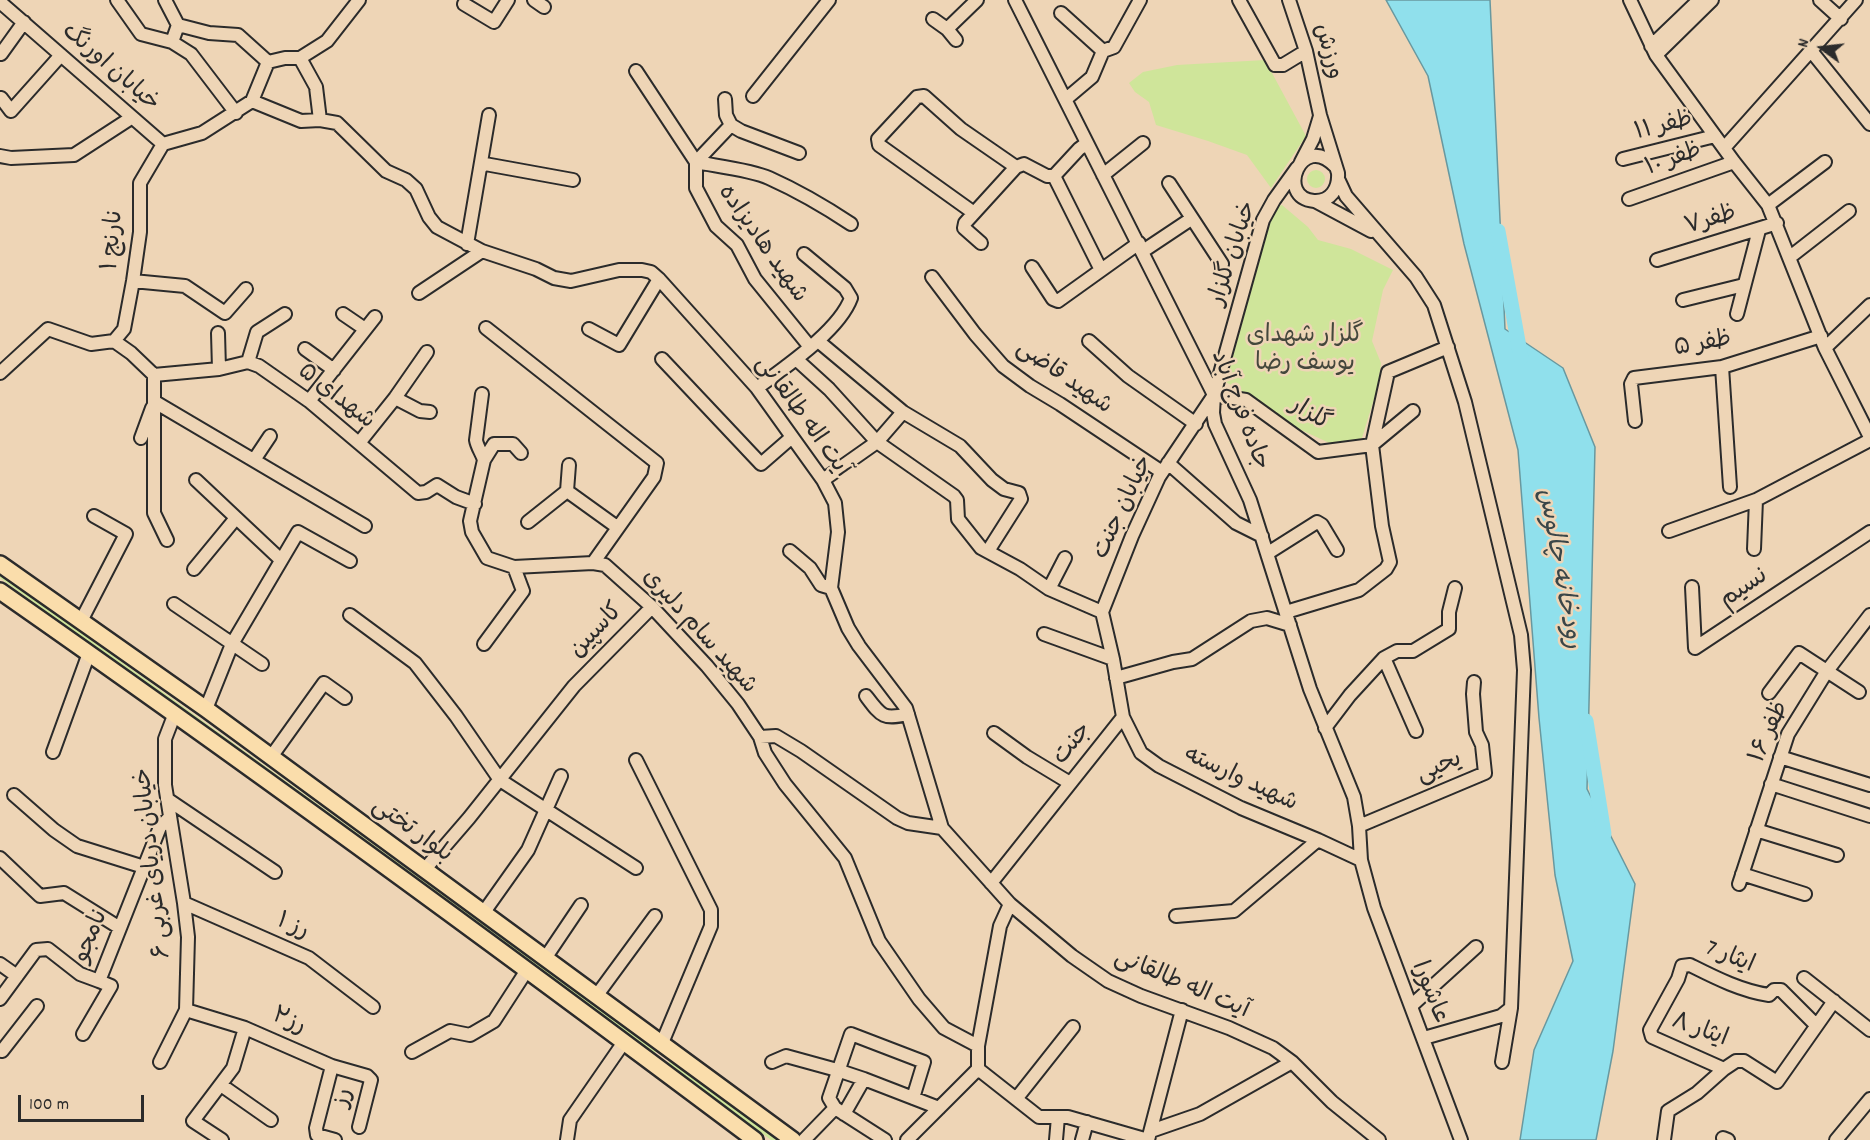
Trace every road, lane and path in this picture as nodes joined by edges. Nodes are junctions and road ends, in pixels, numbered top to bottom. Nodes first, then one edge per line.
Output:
1 (117, 0) edge
2 (165, 0) edge
3 (359, 0) edge
4 (508, 0) edge
5 (829, 0) edge
6 (977, 0) edge
7 (1015, 0) edge
8 (1239, 0) edge
9 (1289, 0) edge
10 (1630, 0) edge
11 (1699, 0) edge
12 (1712, 0) edge
13 (1820, 0) edge
14 (1856, 0) edge
15 (463, 1) edge
16 (1138, 1) edge
17 (0, 2) edge
18 (1061, 13) dead end
19 (933, 19) dead end
20 (1841, 19) junction
21 (24, 22) junction
22 (178, 25) junction
23 (947, 29) junction
24 (956, 40) dead end
25 (172, 42) junction
26 (1653, 50) junction
27 (1103, 51) junction
28 (1306, 51) junction
29 (1812, 52) junction
30 (1, 54) edge
31 (61, 55) junction
32 (300, 58) junction
33 (268, 62) junction
34 (636, 71) dead end
35 (753, 96) dead end
36 (1, 98) edge
37 (724, 99) dead end
38 (1066, 99) junction
39 (252, 101) junction
40 (236, 113) junction
41 (489, 115) dead end
42 (1320, 115) junction
43 (131, 118) junction
44 (320, 120) junction
45 (1870, 124) edge
46 (730, 125) junction
47 (1715, 136) junction
48 (1087, 143) junction
49 (1143, 143) dead end
50 (163, 144) junction
51 (1724, 148) junction
52 (799, 153) dead end
53 (0, 156) edge
54 (1623, 159) dead end
55 (696, 162) junction
56 (1734, 162) junction
57 (1825, 162) dead end
58 (1299, 165) junction
59 (1335, 166) junction
60 (1016, 167) junction
61 (480, 168) junction
62 (1103, 175) junction
63 (1054, 176) junction
64 (573, 180) dead end
65 (1339, 181) junction
66 (1169, 183) dead end
67 (1277, 196) junction
68 (1302, 196) junction
69 (1629, 199) dead end
70 (1315, 201) junction
71 (1768, 206) junction
72 (1849, 211) dead end
73 (974, 213) junction
74 (1191, 219) junction
75 (851, 224) dead end
76 (1777, 224) junction
77 (1760, 230) junction
78 (1378, 234) junction
79 (981, 243) dead end
80 (467, 244) junction
81 (1141, 247) junction
82 (482, 251) junction
83 (804, 254) dead end
84 (1790, 257) junction
85 (1657, 260) dead end
86 (1222, 264) dead end
87 (1032, 267) dead end
88 (1101, 270) junction
89 (932, 276) dead end
90 (659, 279) junction
91 (133, 281) junction
92 (1744, 285) junction
93 (246, 289) dead end
94 (419, 293) dead end
95 (1683, 300) dead end
96 (1870, 305) edge
97 (285, 314) dead end
98 (343, 314) dead end
99 (1737, 314) dead end
100 (375, 317) dead end
101 (486, 328) dead end
102 (365, 329) junction
103 (589, 329) dead end
104 (218, 333) dead end
105 (114, 341) junction
106 (1089, 341) dead end
107 (1823, 342) junction
108 (814, 344) junction
109 (1448, 347) junction
110 (305, 349) dead end
111 (427, 352) dead end
112 (662, 358) dead end
113 (796, 359) junction
114 (248, 362) junction
115 (1722, 367) junction
116 (219, 369) junction
117 (334, 370) junction
118 (0, 373) edge
119 (153, 375) junction
120 (757, 388) junction
121 (482, 394) dead end
122 (1214, 395) junction
123 (395, 398) junction
124 (309, 401) junction
125 (155, 402) junction
126 (903, 411) junction
127 (1413, 411) dead end
128 (430, 412) dead end
129 (1635, 421) dead end
130 (1196, 424) junction
131 (270, 436) dead end
132 (792, 437) junction
133 (141, 438) dead end
134 (1870, 439) edge
135 (878, 442) junction
136 (359, 443) junction
137 (1372, 445) junction
138 (521, 453) dead end
139 (254, 460) junction
140 (484, 460) junction
141 (569, 465) dead end
142 (1165, 467) junction
143 (196, 480) dead end
144 (823, 480) junction
145 (1730, 486) dead end
146 (567, 491) junction
147 (1756, 500) junction
148 (475, 504) junction
149 (94, 516) dead end
150 (236, 518) junction
151 (528, 522) dead end
152 (365, 526) dead end
153 (617, 527) junction
154 (1669, 531) dead end
155 (1870, 532) edge
156 (1263, 536) junction
157 (167, 540) dead end
158 (1754, 549) dead end
159 (1337, 550) dead end
160 (790, 551) dead end
161 (988, 551) junction
162 (1268, 553) junction
163 (1065, 558) dead end
164 (281, 560) junction
165 (350, 561) dead end
166 (593, 563) junction
167 (0, 564) edge
168 (514, 567) junction
169 (194, 569) dead end
170 (1692, 587) dead end
171 (831, 588) junction
172 (1455, 588) dead end
173 (1049, 589) junction
174 (0, 591) edge
175 (174, 604) dead end
176 (652, 607) junction
177 (1102, 612) junction
178 (1286, 612) junction
179 (350, 615) dead end
180 (1870, 615) edge
181 (81, 621) junction
182 (1290, 625) junction
183 (1044, 634) dead end
184 (232, 644) junction
185 (484, 644) dead end
186 (89, 653) junction
187 (1384, 658) junction
188 (1113, 659) junction
189 (262, 664) dead end
190 (1827, 671) junction
191 (1116, 678) junction
192 (1474, 682) dead end
193 (1859, 692) dead end
194 (1769, 693) dead end
195 (866, 696) dead end
196 (345, 698) dead end
197 (206, 709) junction
198 (175, 713) junction
199 (908, 714) junction
200 (1123, 717) junction
201 (1325, 728) junction
202 (1416, 731) dead end
203 (994, 733) dead end
204 (760, 737) junction
205 (53, 752) dead end
206 (271, 757) junction
207 (1780, 757) junction
208 (636, 760) dead end
209 (561, 776) dead end
210 (500, 780) junction
211 (1070, 783) junction
212 (1771, 784) junction
213 (1870, 785) edge
214 (14, 795) dead end
215 (167, 799) junction
216 (546, 810) junction
217 (1870, 816) edge
218 (169, 818) junction
219 (1359, 826) junction
220 (942, 828) junction
221 (1756, 830) junction
222 (1318, 840) junction
223 (1837, 855) dead end
224 (0, 858) edge
225 (1361, 860) junction
226 (144, 867) junction
227 (636, 868) dead end
228 (425, 869) junction
229 (275, 872) dead end
230 (991, 883) junction
231 (1805, 894) dead end
232 (184, 903) junction
233 (1010, 904) junction
234 (581, 905) dead end
235 (484, 912) junction
236 (655, 915) dead end
237 (1176, 916) dead end
238 (120, 928) junction
239 (1476, 947) dead end
240 (546, 957) junction
241 (0, 964) edge
242 (527, 970) junction
243 (17, 976) junction
244 (1804, 978) dead end
245 (99, 981) junction
246 (597, 996) junction
247 (0, 999) edge
248 (1834, 1001) junction
249 (37, 1006) dead end
250 (1410, 1006) junction
251 (373, 1007) dead end
252 (1511, 1008) junction
253 (186, 1010) junction
254 (1182, 1010) junction
255 (1816, 1025) junction
256 (1073, 1027) dead end
257 (245, 1028) junction
258 (1650, 1030) joint
259 (1870, 1030) edge
260 (83, 1034) dead end
261 (1424, 1038) junction
262 (624, 1042) junction
263 (665, 1046) junction
264 (978, 1046) junction
265 (1, 1051) edge
266 (412, 1052) dead end
267 (160, 1062) dead end
268 (772, 1062) dead end
269 (1292, 1062) junction
270 (1502, 1062) dead end
271 (332, 1066) junction
272 (657, 1066) junction
273 (978, 1069) junction
274 (1724, 1069) junction
275 (837, 1071) junction
276 (864, 1079) junction
277 (371, 1080) joint
278 (221, 1085) junction
279 (913, 1098) junction
280 (1016, 1099) junction
281 (1870, 1099) edge
282 (939, 1108) junction
283 (840, 1111) junction
284 (1058, 1117) junction
285 (271, 1120) dead end
286 (1087, 1122) junction
287 (359, 1127) dead end
288 (1150, 1135) edge
289 (1115, 1136) edge
290 (222, 1140) edge
291 (335, 1140) edge
292 (567, 1140) edge
293 (755, 1140) edge
294 (793, 1140) edge
295 (804, 1140) edge
296 (885, 1140) edge
297 (907, 1140) edge
298 (1056, 1140) edge
299 (1082, 1140) edge
300 (1378, 1140) edge
301 (1461, 1140) edge
302 (1664, 1140) edge
303 (1836, 1140) edge

1 - 25 street
2 - 22 street
3 - 32 street
4 - 15 street
5 - 35 street
6 - 23 street
7 - 38 street, جاده فرج آباد
8 - 28 street
9 - 28 street, ورزش
10 - 26 street
11 - 26 street
12 - 26 street
13 - 20 street
14 - 20 street
16 - 27 street
17 - 21 street, خیابان اورنگ
18 - 27 street
19 - 23 street
20 - 29 street
21 - 30 street
21 - 31 street, خیابان اورنگ
22 - 25 street
22 - 33 street
23 - 24 street
25 - 40 street
26 - 47 street
27 - 38 street
28 - 42 street, ورزش
29 - 45 street
29 - 51 street
31 - 36 street
31 - 43 street, خیابان اورنگ
32 - 33 street
32 - 44 street
33 - 39 street
34 - 55 street, شهید هادیزاده
37 - 46 street
38 - 48 street, جاده فرج آباد
39 - 40 street
39 - 44 street, آیت اله طالقانی
40 - 50 street
41 - 61 street
42 - 58 street, خیابان گلزار
42 - 59 street, ورزش
43 - 50 street, خیابان اورنگ
43 - 53 street
44 - 80 street, آیت اله طالقانی
46 - 52 street
46 - 55 street
47 - 51 street
47 - 54 street, ظفر ۱۱
48 - 62 street, جاده فرج آباد
48 - 63 street
49 - 62 street
50 - 91 street, نارنج ۱
51 - 56 street
55 - 75 street
55 - 108 street, شهید هادیزاده
56 - 69 street, ظفر ۱۰
56 - 71 street
57 - 71 street
58 - 59 street
58 - 67 street, خیابان گلزار
58 - 68 street
59 - 65 street
60 - 63 street
60 - 73 street
60 - 73 street
61 - 64 street
61 - 80 street
62 - 81 street, جاده فرج آباد
63 - 88 street
65 - 70 street
65 - 78 street
66 - 74 street
67 - 68 street
67 - 122 street, خیابان گلزار
68 - 70 street
70 - 78 street
71 - 76 street
72 - 84 street
73 - 79 street
74 - 81 street
74 - 86 street
76 - 77 street, ظفر۷
76 - 84 street
77 - 85 street, ظفر۷
77 - 92 street
78 - 109 street
80 - 82 street, آیت اله طالقانی
81 - 88 street
81 - 122 street, جاده فرج آباد
82 - 90 street, آیت اله طالقانی
82 - 94 street
83 - 108 street
84 - 107 street
87 - 88 street
89 - 142 street, شهید قاضی
90 - 103 street
90 - 120 street, آیت اله طالقانی
91 - 93 street
91 - 105 street, نارنج ۱
92 - 95 street
92 - 99 street
96 - 107 street
97 - 114 street
98 - 102 street
100 - 102 street
101 - 153 street
102 - 117 street
104 - 116 street
105 - 118 street
105 - 119 street
106 - 130 street
107 - 115 street, ظفر ۵
107 - 134 street
108 - 113 street
108 - 126 street, شهید هادیزاده
109 - 137 street
109 - 252 street
110 - 117 street
111 - 123 street
112 - 132 street
113 - 120 street
113 - 135 street
114 - 116 street
114 - 124 street, شهدای ۵
115 - 129 street, ظفر ۵
115 - 145 street
116 - 119 street
117 - 124 street
119 - 125 street
120 - 132 street, آیت اله طالقانی
121 - 140 street
122 - 130 street, خیابان جنت
122 - 137 street, گلزار
122 - 156 street, جاده فرج آباد
123 - 128 street
123 - 136 street
124 - 136 street, شهدای ۵
125 - 133 street
125 - 139 street
125 - 157 street
126 - 135 street
126 - 161 street, شهید هادیزاده
127 - 137 street
130 - 142 street, خیابان جنت
131 - 139 street
132 - 144 street, آیت اله طالقانی
134 - 147 street
135 - 144 street
135 - 161 street
136 - 148 street, شهدای ۵
137 - 178 street
138 - 140 street
139 - 152 street
140 - 148 street
141 - 146 street
142 - 156 street, شهید قاضی
142 - 177 street, خیابان جنت
143 - 150 street
144 - 171 street, آیت اله طالقانی
146 - 151 street
146 - 153 street
147 - 154 street
147 - 158 street
148 - 168 street
149 - 181 street
150 - 164 street
150 - 169 street
153 - 166 street
155 - 170 street, نسیم
156 - 162 street, جاده فرج آباد
159 - 162 street
160 - 171 street
161 - 173 street
162 - 178 street, جاده فرج آباد
163 - 173 street
164 - 165 street
164 - 184 street
166 - 168 street
166 - 176 street, شهید سام دلیری
167 - 181 main road, بلوار تختی
168 - 185 street
171 - 199 street, آیت اله طالقانی
172 - 187 street
173 - 177 street
174 - 186 main road, بلوار تختی
175 - 184 street
176 - 204 street, شهید سام دلیری
176 - 210 street, کاسپين
177 - 188 street, جنت
178 - 182 street, جاده فرج آباد
179 - 210 street
180 - 190 street, ظفر ۱۶
181 - 197 main road, بلوار تختی
182 - 191 street
182 - 201 street, جاده فرج آباد
183 - 188 street
184 - 189 street
184 - 197 street
186 - 198 main road, بلوار تختی
186 - 205 street
187 - 201 street
187 - 202 street
188 - 191 street, جنت
190 - 193 street
190 - 194 street
190 - 207 street, ظفر ۱۶
191 - 200 street, جنت
192 - 219 street, یحیی
195 - 199 street
196 - 206 street
197 - 206 main road, بلوار تختی
198 - 215 street, خیابان دریای غربی ۶
198 - 242 main road, بلوار تختی
199 - 220 street, آیت اله طالقانی
200 - 211 street, جنت
200 - 222 street, شهید وارسته
201 - 219 street, جاده فرج آباد
203 - 211 street
204 - 220 street
204 - 264 street, شهید سام دلیری
206 - 228 main road, بلوار تختی
207 - 212 street, ظفر ۱۶
207 - 213 street
208 - 263 street
209 - 216 street
210 - 216 street
210 - 228 street, کاسپين
211 - 230 street, جنت
212 - 217 street
212 - 221 street, ظفر ۱۶
214 - 226 street
215 - 218 street, خیابان دریای غربی ۶
215 - 229 street
216 - 227 street
216 - 235 street
218 - 226 street, نامجو
218 - 232 street, خیابان دریای غربی ۶
219 - 225 street, جاده فرج آباد
220 - 230 street, آیت اله طالقانی
221 - 223 street
221 - 231 street, ظفر ۱۶
222 - 225 street, شهید وارسته
222 - 237 street
224 - 238 street
225 - 250 street, عاشورا
226 - 238 street, نامجو
228 - 235 main road, بلوار تختی
230 - 233 street, آیت اله طالقانی
232 - 251 street, رز ۱
232 - 253 street, خیابان دریای غربی ۶
233 - 254 street, آیت اله طالقانی
233 - 264 street
234 - 240 street
235 - 240 main road, بلوار تختی
236 - 246 street
238 - 245 street, نامجو
239 - 250 street
240 - 246 main road, بلوار تختی
241 - 243 street
242 - 262 main road, بلوار تختی
242 - 266 street
243 - 245 street, نامجو
243 - 247 street, نامجو
244 - 248 street
245 - 260 street
246 - 263 main road, بلوار تختی
248 - 255 street, ایثار ۸
248 - 259 street
249 - 265 street
250 - 261 street, عاشورا
252 - 261 street
252 - 270 street
253 - 257 street, رز۲
253 - 267 street
254 - 269 street, آیت اله طالقانی
254 - 288 street
255 - 258 street, ایثار 7
255 - 274 street, ایثار ۸
256 - 280 street
257 - 271 street, رز۲
257 - 278 street
258 - 274 street, ایثار ۸
261 - 301 street, عاشورا
262 - 272 main road, بلوار تختی
262 - 292 street
263 - 272 main road
263 - 294 main road, بلوار تختی
264 - 273 street
268 - 275 street
269 - 288 street
269 - 300 street, آیت اله طالقانی
271 - 277 street, رز۲
271 - 291 street
272 - 293 main road, بلوار تختی
273 - 280 street
273 - 282 street
274 - 302 street
275 - 276 street
275 - 279 street
275 - 283 street
276 - 279 street
276 - 283 street
277 - 287 street, رز
278 - 285 street
278 - 290 street
279 - 282 street
280 - 284 street
281 - 303 street
282 - 297 street
283 - 295 street
283 - 296 street
284 - 286 street
284 - 298 street
286 - 289 street
286 - 299 street
288 - 289 street

